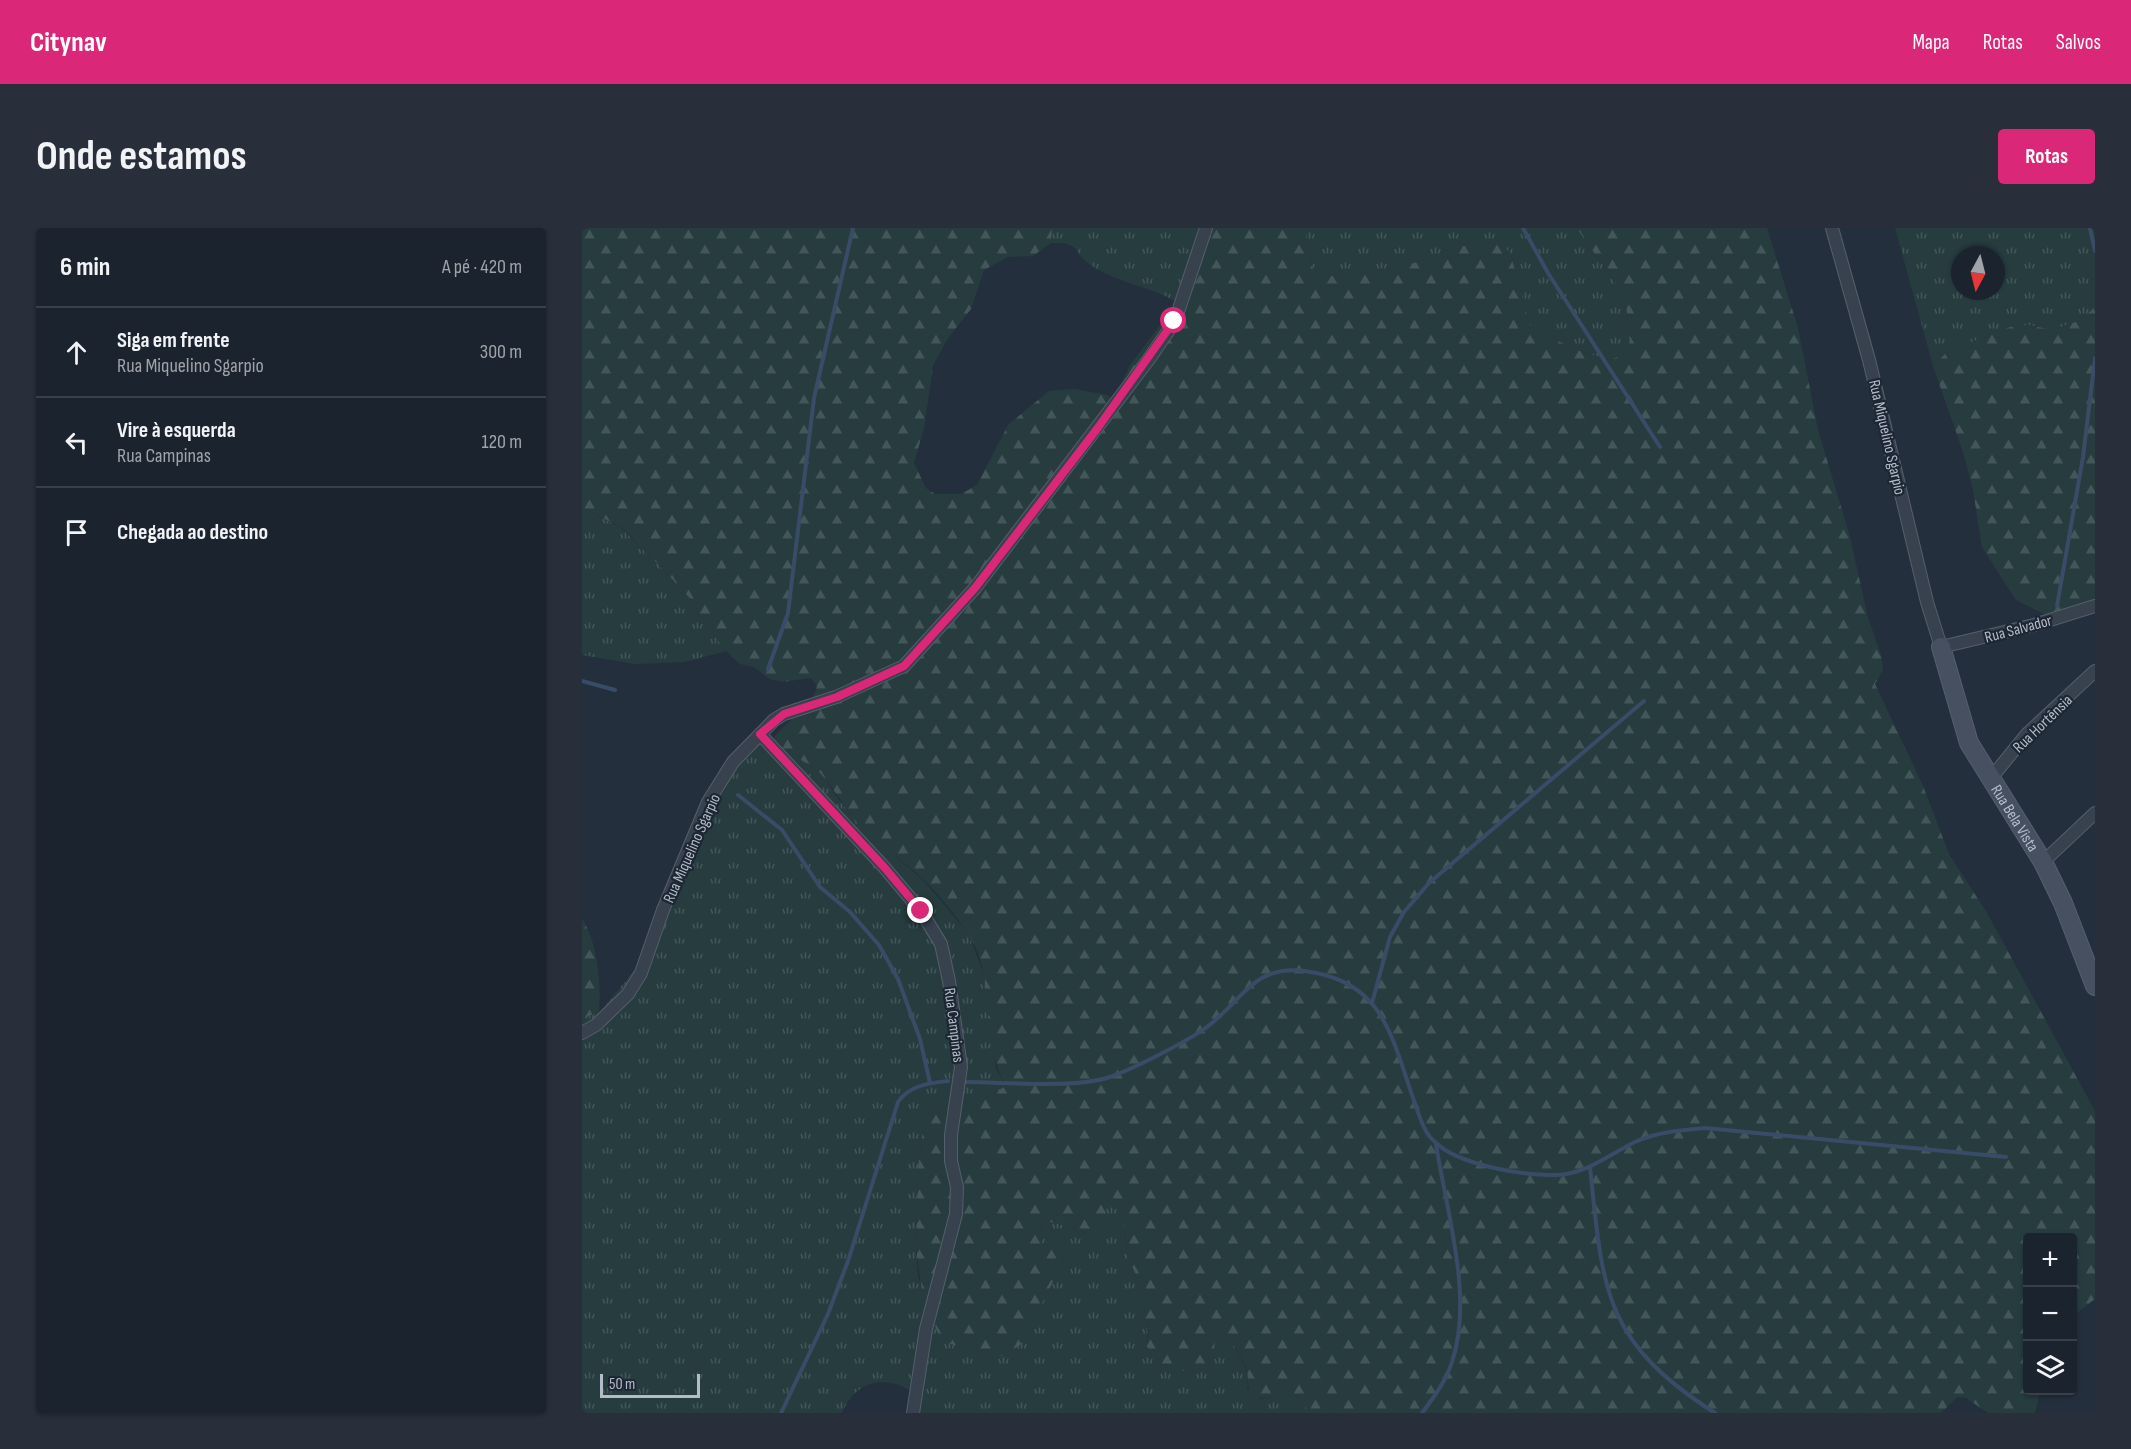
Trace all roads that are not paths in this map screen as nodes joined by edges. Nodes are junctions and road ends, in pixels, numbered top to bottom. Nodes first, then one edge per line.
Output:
1 (1206, 228) edge
2 (1833, 228) edge
3 (2095, 606) edge
4 (1941, 647) junction
5 (2095, 671) edge
6 (760, 734) junction
7 (1992, 777) junction
8 (2095, 813) edge
9 (2043, 862) junction
10 (2093, 975) edge
11 (582, 1033) edge
12 (913, 1413) edge

1 - 6 street, Rua Miquelino Sgarpio
2 - 4 street, Rua Miquelino Sgarpio
3 - 4 street, Rua Salvador
4 - 7 street, Rua Bela Vista
5 - 7 street, Rua Hortênsia
6 - 11 street, Rua Miquelino Sgarpio
6 - 12 street, Rua Campinas
7 - 9 street, Rua Bela Vista
8 - 9 street
9 - 10 street, Rua Bela Vista

